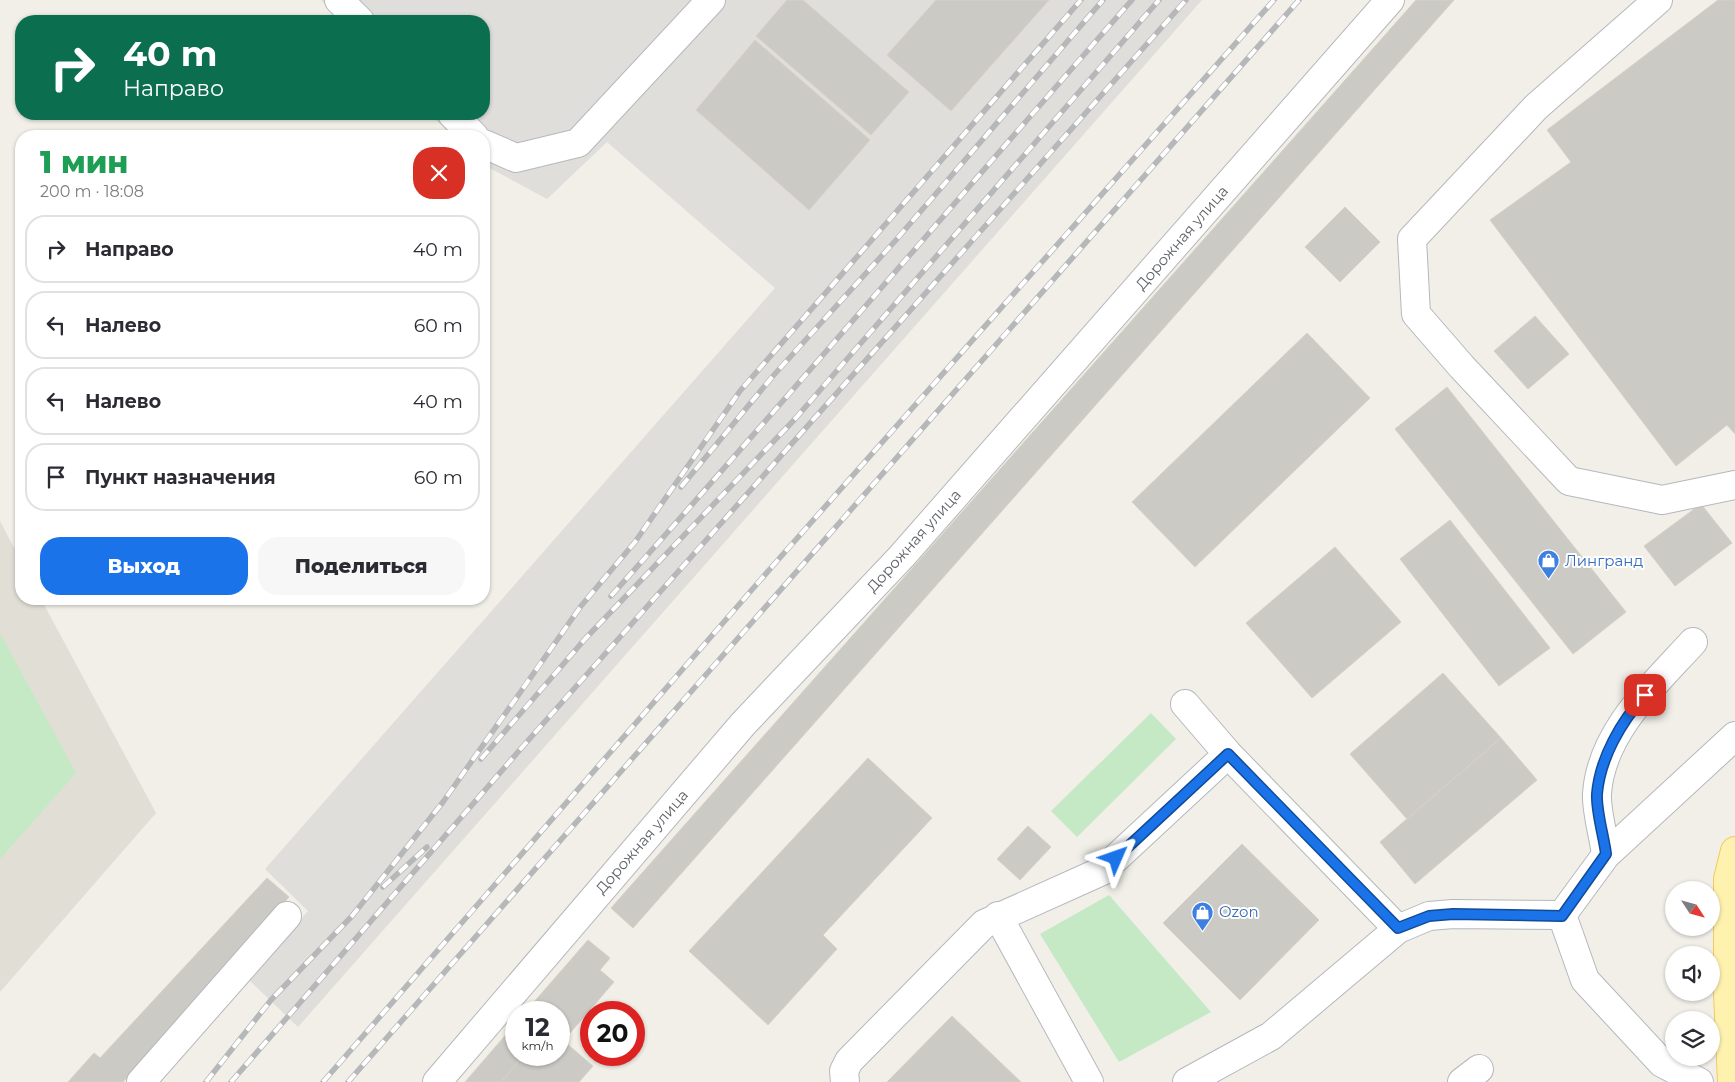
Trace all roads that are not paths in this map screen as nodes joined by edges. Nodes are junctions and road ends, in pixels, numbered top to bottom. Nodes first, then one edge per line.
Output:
1 (339, 0) edge
2 (711, 0) edge
3 (1390, 0) edge
4 (1658, 0) edge
5 (354, 15) edge
6 (458, 120) edge
7 (468, 130) edge
8 (490, 147) edge
9 (1735, 485) edge
10 (1693, 642) dead end
11 (1185, 704) dead end
12 (1735, 736) edge
13 (1228, 754) junction
14 (1735, 851) edge
15 (1606, 854) junction
16 (287, 916) dead end
17 (998, 916) junction
18 (1562, 916) junction
19 (1398, 928) junction
20 (141, 1082) edge
21 (437, 1082) edge
22 (845, 1082) edge
23 (1089, 1082) edge
24 (1187, 1082) edge
25 (1699, 1082) edge
26 (1732, 1082) edge

1 - 5 street
2 - 8 street
3 - 21 street, Дорожная улица
4 - 9 street
6 - 7 street
10 - 15 street
11 - 13 street
12 - 15 street
13 - 17 street
13 - 19 street
14 - 26 main road
15 - 18 street
16 - 20 street
17 - 22 street
17 - 23 street
18 - 19 street
18 - 25 street
19 - 24 street

